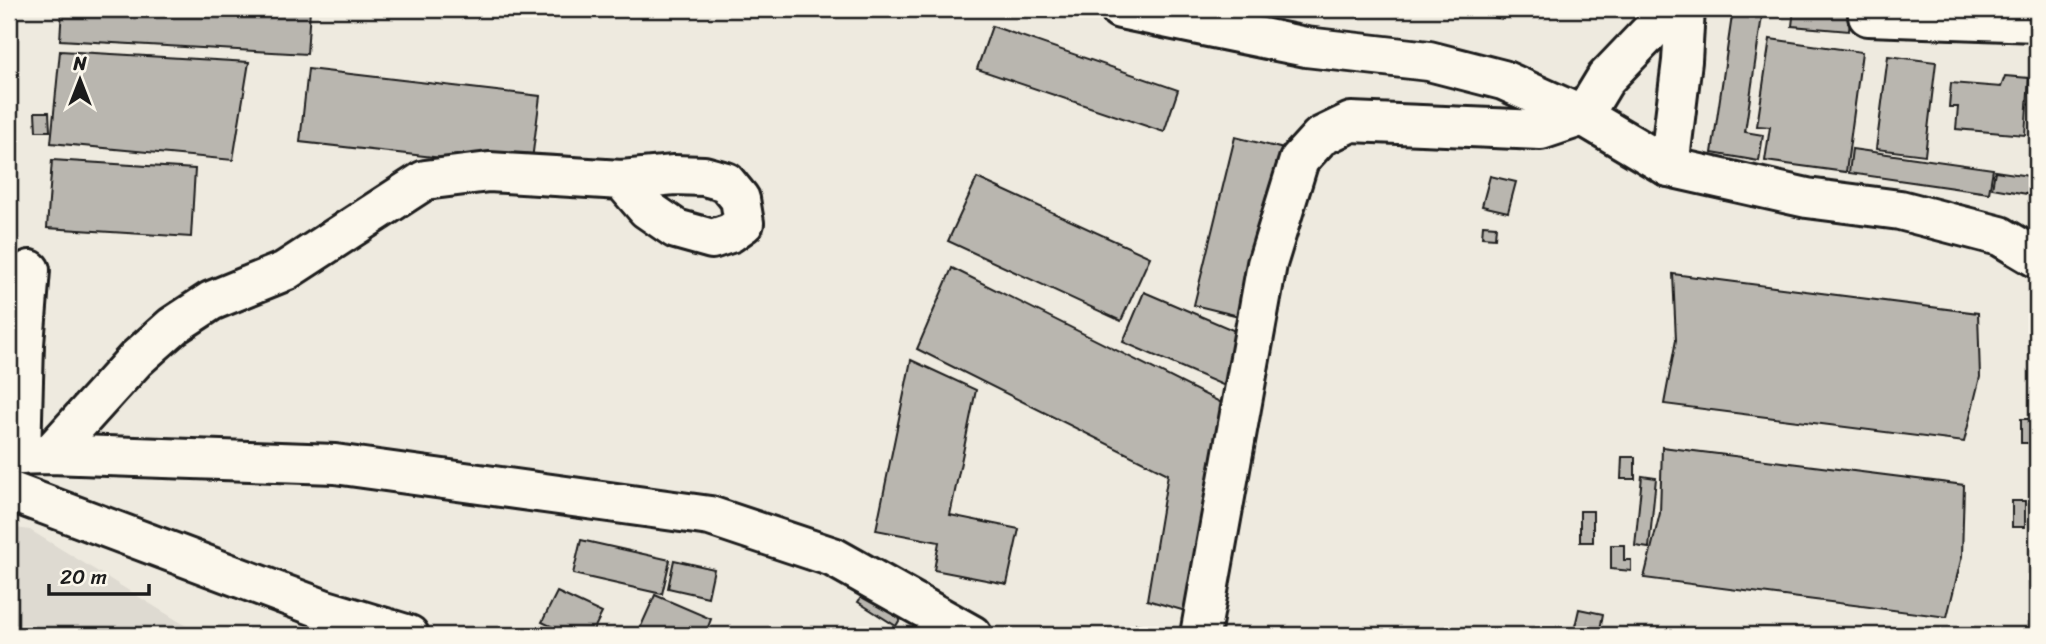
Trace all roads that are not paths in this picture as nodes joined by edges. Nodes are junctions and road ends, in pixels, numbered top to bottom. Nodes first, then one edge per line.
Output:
1 (1120, 9) edge
2 (1672, 9) edge
3 (1685, 9) edge
4 (1925, 13) edge
5 (1868, 16) dead end
6 (2037, 22) edge
7 (1583, 116) junction
8 (1669, 167) junction
9 (622, 180) dead end
10 (2037, 258) edge
11 (30, 270) dead end
12 (27, 455) edge
13 (9, 491) edge
14 (409, 635) edge
15 (972, 635) edge
16 (1200, 635) edge

1 - 7 street
2 - 7 street
3 - 8 street
4 - 5 street
4 - 6 street
7 - 8 street
7 - 16 street
8 - 10 street
9 - 12 street
11 - 12 street
12 - 15 street
13 - 14 street

